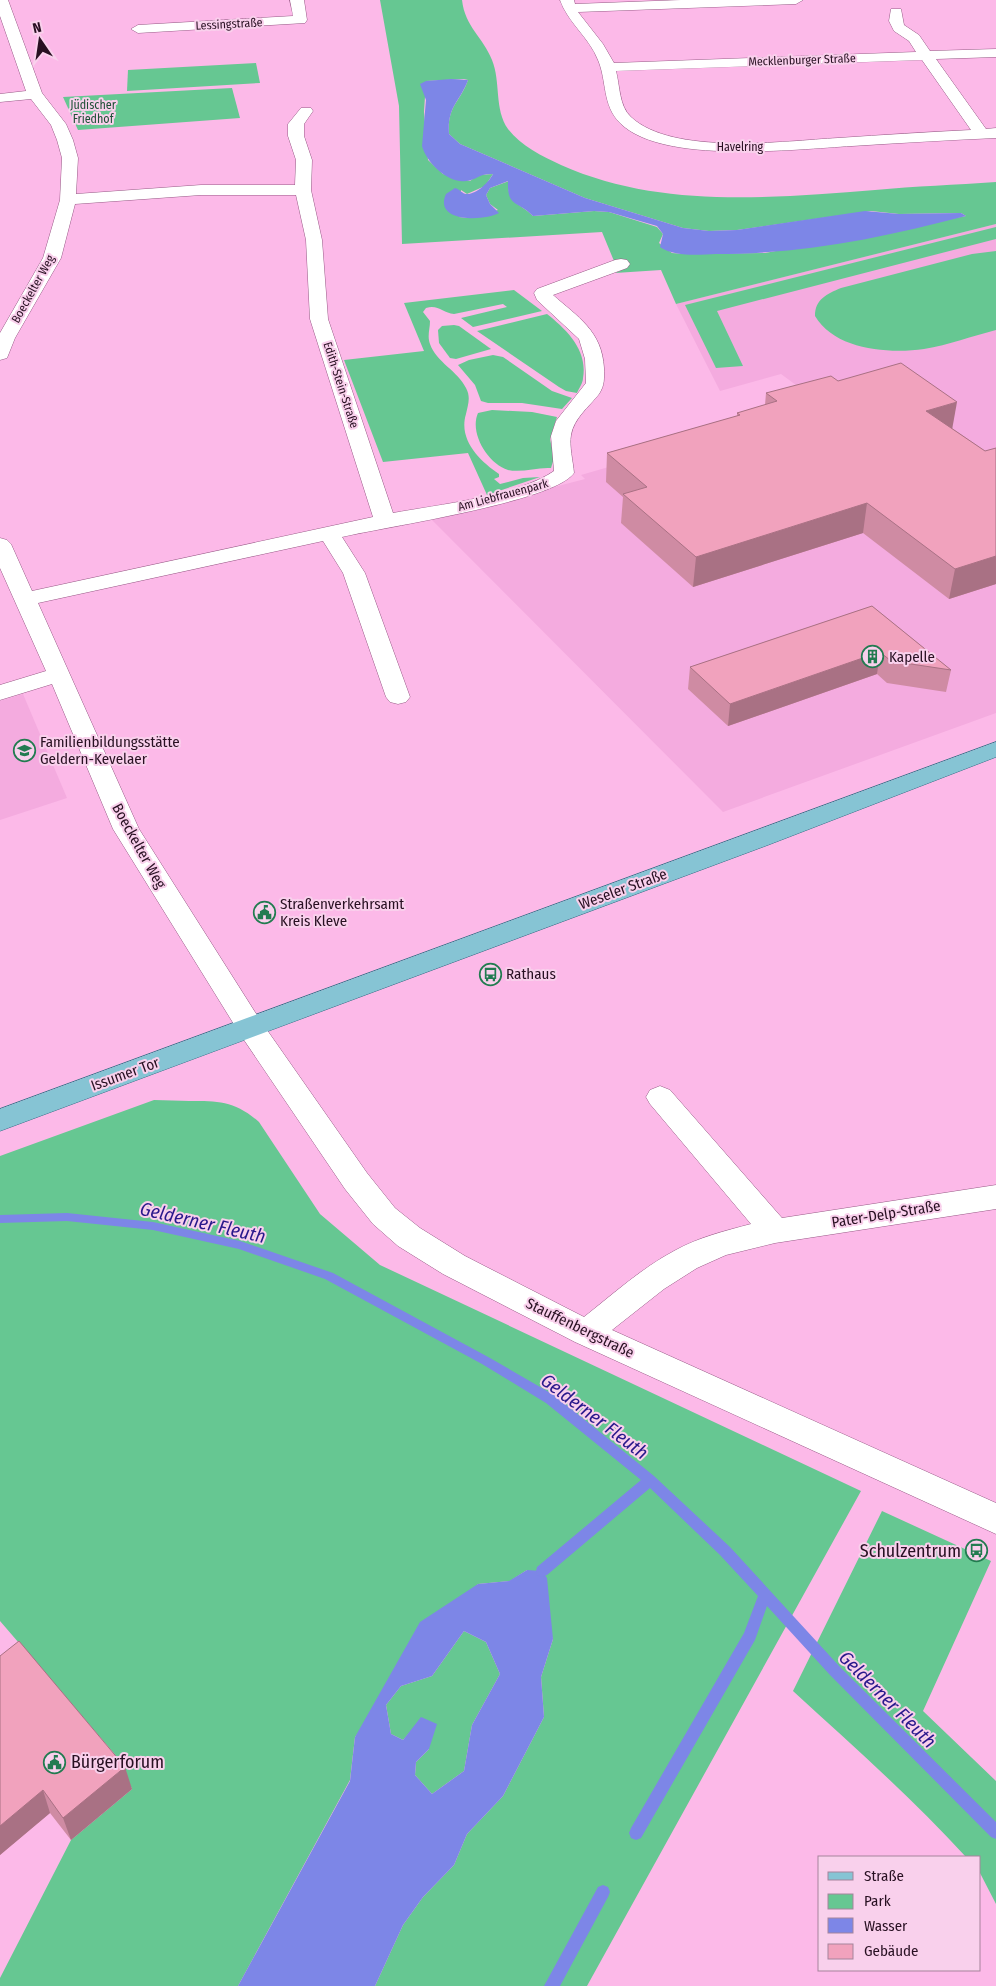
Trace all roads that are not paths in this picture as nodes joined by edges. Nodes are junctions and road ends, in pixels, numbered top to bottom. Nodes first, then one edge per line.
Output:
1 (1, 0) edge
2 (298, 0) edge
3 (796, 0) edge
4 (568, 4) edge
5 (892, 6) edge
6 (138, 29) dead end
7 (996, 53) edge
8 (926, 56) junction
9 (609, 67) junction
10 (35, 94) junction
11 (0, 98) edge
12 (306, 111) dead end
13 (989, 133) edge
14 (303, 190) junction
15 (68, 200) junction
16 (621, 264) dead end
17 (0, 354) edge
18 (385, 521) junction
19 (329, 533) junction
20 (0, 544) edge
21 (26, 599) junction
22 (60, 674) junction
23 (0, 693) edge
24 (398, 697) dead end
25 (996, 749) edge
26 (250, 1027) junction
27 (660, 1097) dead end
28 (0, 1120) edge
29 (996, 1197) edge
30 (775, 1231) junction
31 (586, 1333) junction
32 (996, 1519) edge

1 - 10 street, Boeckelter Weg
2 - 6 street, Lessingstraße
3 - 4 street
4 - 9 street, Havelring
5 - 8 street
7 - 8 street, Mecklenburger Straße
8 - 9 street, Mecklenburger Straße
8 - 13 street
9 - 13 street, Havelring
10 - 11 street
10 - 15 street, Boeckelter Weg
12 - 14 street, Edith-Stein-Straße
14 - 15 street
14 - 18 street, Edith-Stein-Straße
15 - 17 street, Boeckelter Weg
16 - 18 street, Am Liebfrauenpark
18 - 19 street
19 - 21 street
19 - 24 street
20 - 21 street, Boeckelter Weg
21 - 22 street, Boeckelter Weg
22 - 23 street
22 - 26 street, Boeckelter Weg
25 - 26 main road, Weseler Straße
26 - 28 main road, Issumer Tor
26 - 31 street, Stauffenbergstraße
27 - 30 street
29 - 30 street, Pater-Delp-Straße
30 - 31 street, Pater-Delp-Straße
31 - 32 street, Stauffenbergstraße

